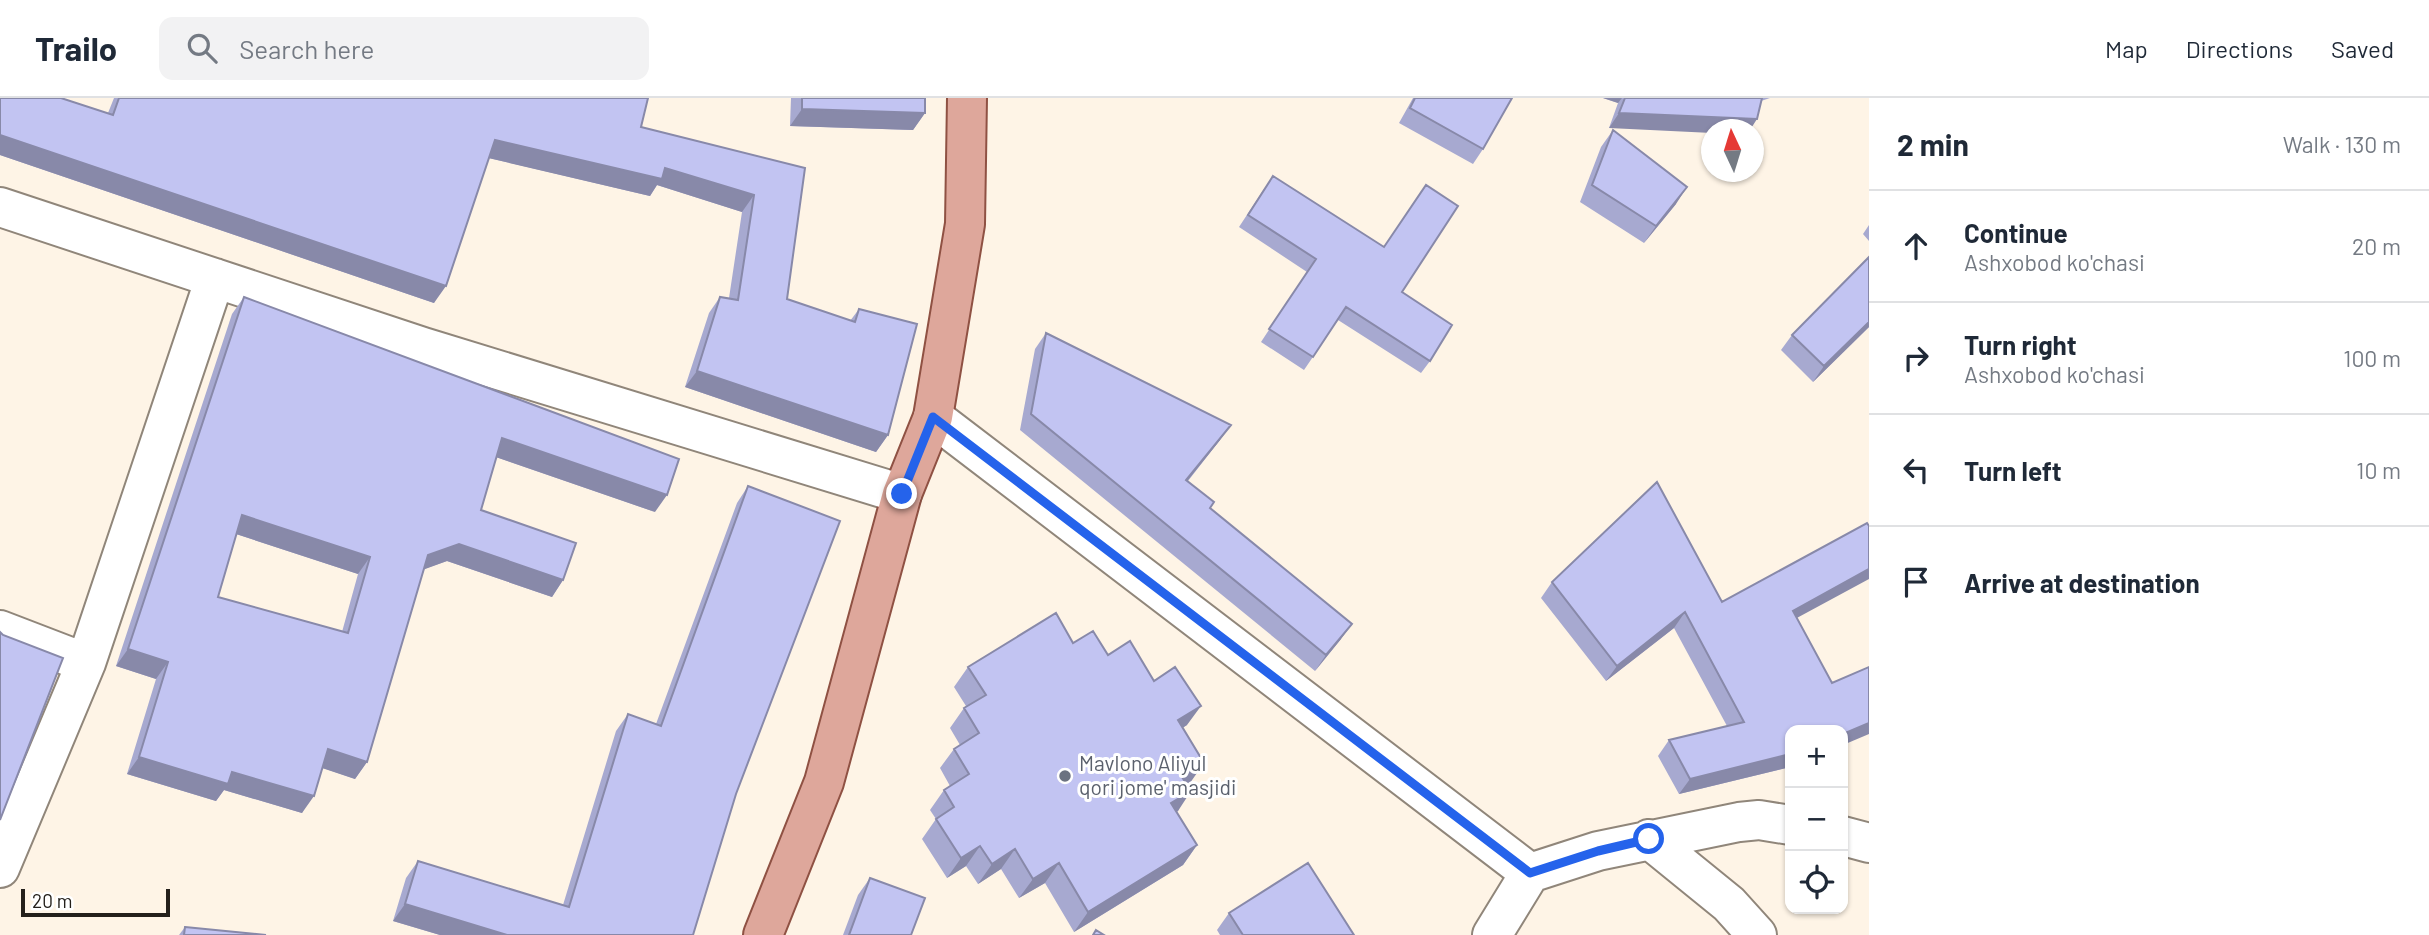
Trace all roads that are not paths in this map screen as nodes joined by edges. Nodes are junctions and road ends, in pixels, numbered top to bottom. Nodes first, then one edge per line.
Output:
1 (967, 98) edge
2 (0, 207) edge
3 (215, 278) junction
4 (933, 417) junction
5 (902, 494) junction
6 (0, 630) edge
7 (86, 663) junction
8 (1785, 824) edge
9 (1848, 837) edge
10 (1649, 839) junction
11 (1869, 843) edge
12 (0, 868) edge
13 (1530, 873) junction
14 (763, 935) edge
15 (1492, 935) edge
16 (1757, 935) edge

1 - 4 main road
2 - 3 street
3 - 5 street
3 - 7 street
4 - 5 main road
4 - 13 street
5 - 14 main road
6 - 7 street
7 - 12 street
8 - 10 street
9 - 11 street
10 - 13 street
10 - 16 street
13 - 15 street

